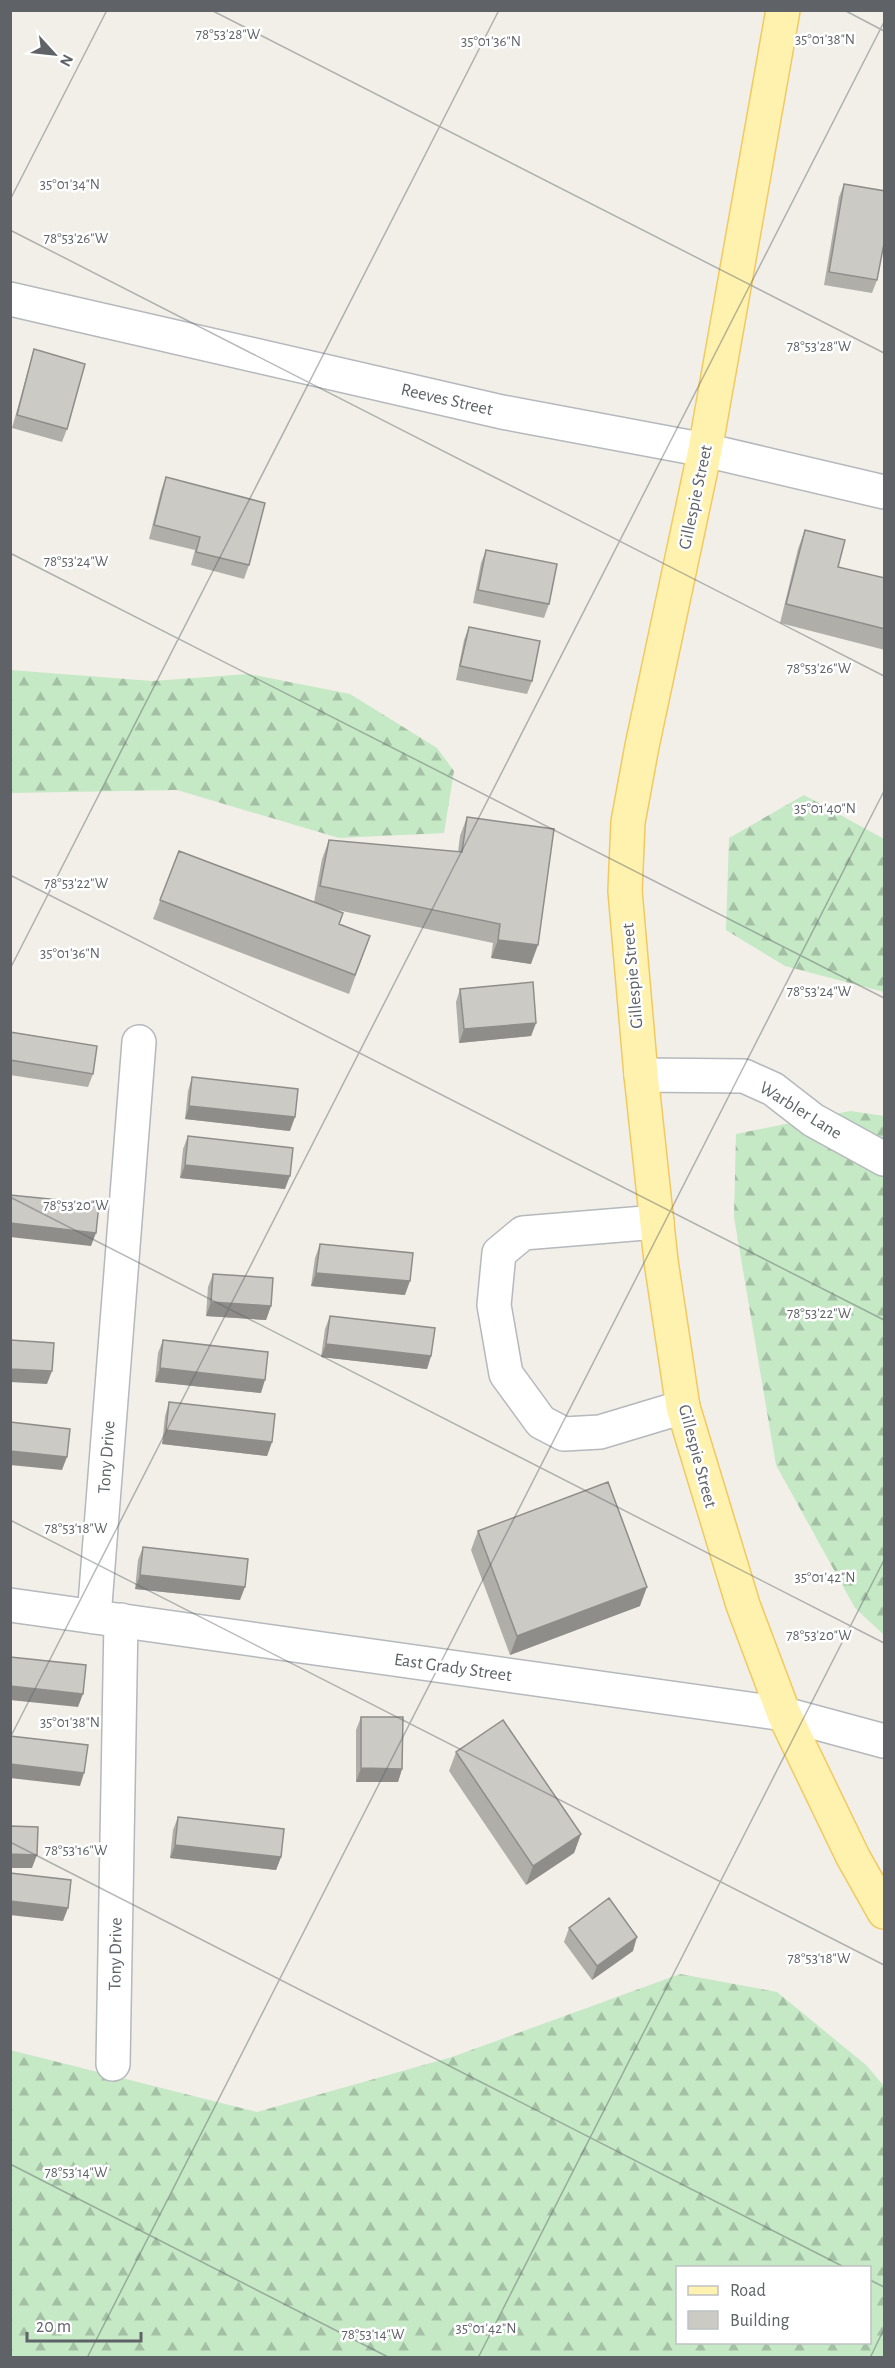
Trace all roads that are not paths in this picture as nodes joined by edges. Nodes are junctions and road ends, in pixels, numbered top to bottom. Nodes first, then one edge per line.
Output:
1 (783, 10) edge
2 (10, 298) edge
3 (705, 450) junction
4 (885, 492) edge
5 (139, 1042) dead end
6 (641, 1075) junction
7 (885, 1159) edge
8 (657, 1222) junction
9 (683, 1407) junction
10 (10, 1605) edge
11 (107, 1619) junction
12 (784, 1714) junction
13 (885, 1741) edge
14 (885, 1912) edge
15 (113, 2064) dead end

1 - 3 main road, Gillespie Street
2 - 3 street, Reeves Street
3 - 4 street, Reeves Street
3 - 6 main road, Gillespie Street
5 - 11 street, Tony Drive
6 - 7 street, Warbler Lane
6 - 8 main road, Gillespie Street
8 - 9 main road, Gillespie Street
8 - 9 street
9 - 12 main road, Gillespie Street
10 - 11 street, East Grady Street
11 - 12 street, East Grady Street
11 - 15 street, Tony Drive
12 - 13 street, East Grady Street
12 - 14 main road, Gillespie Street

